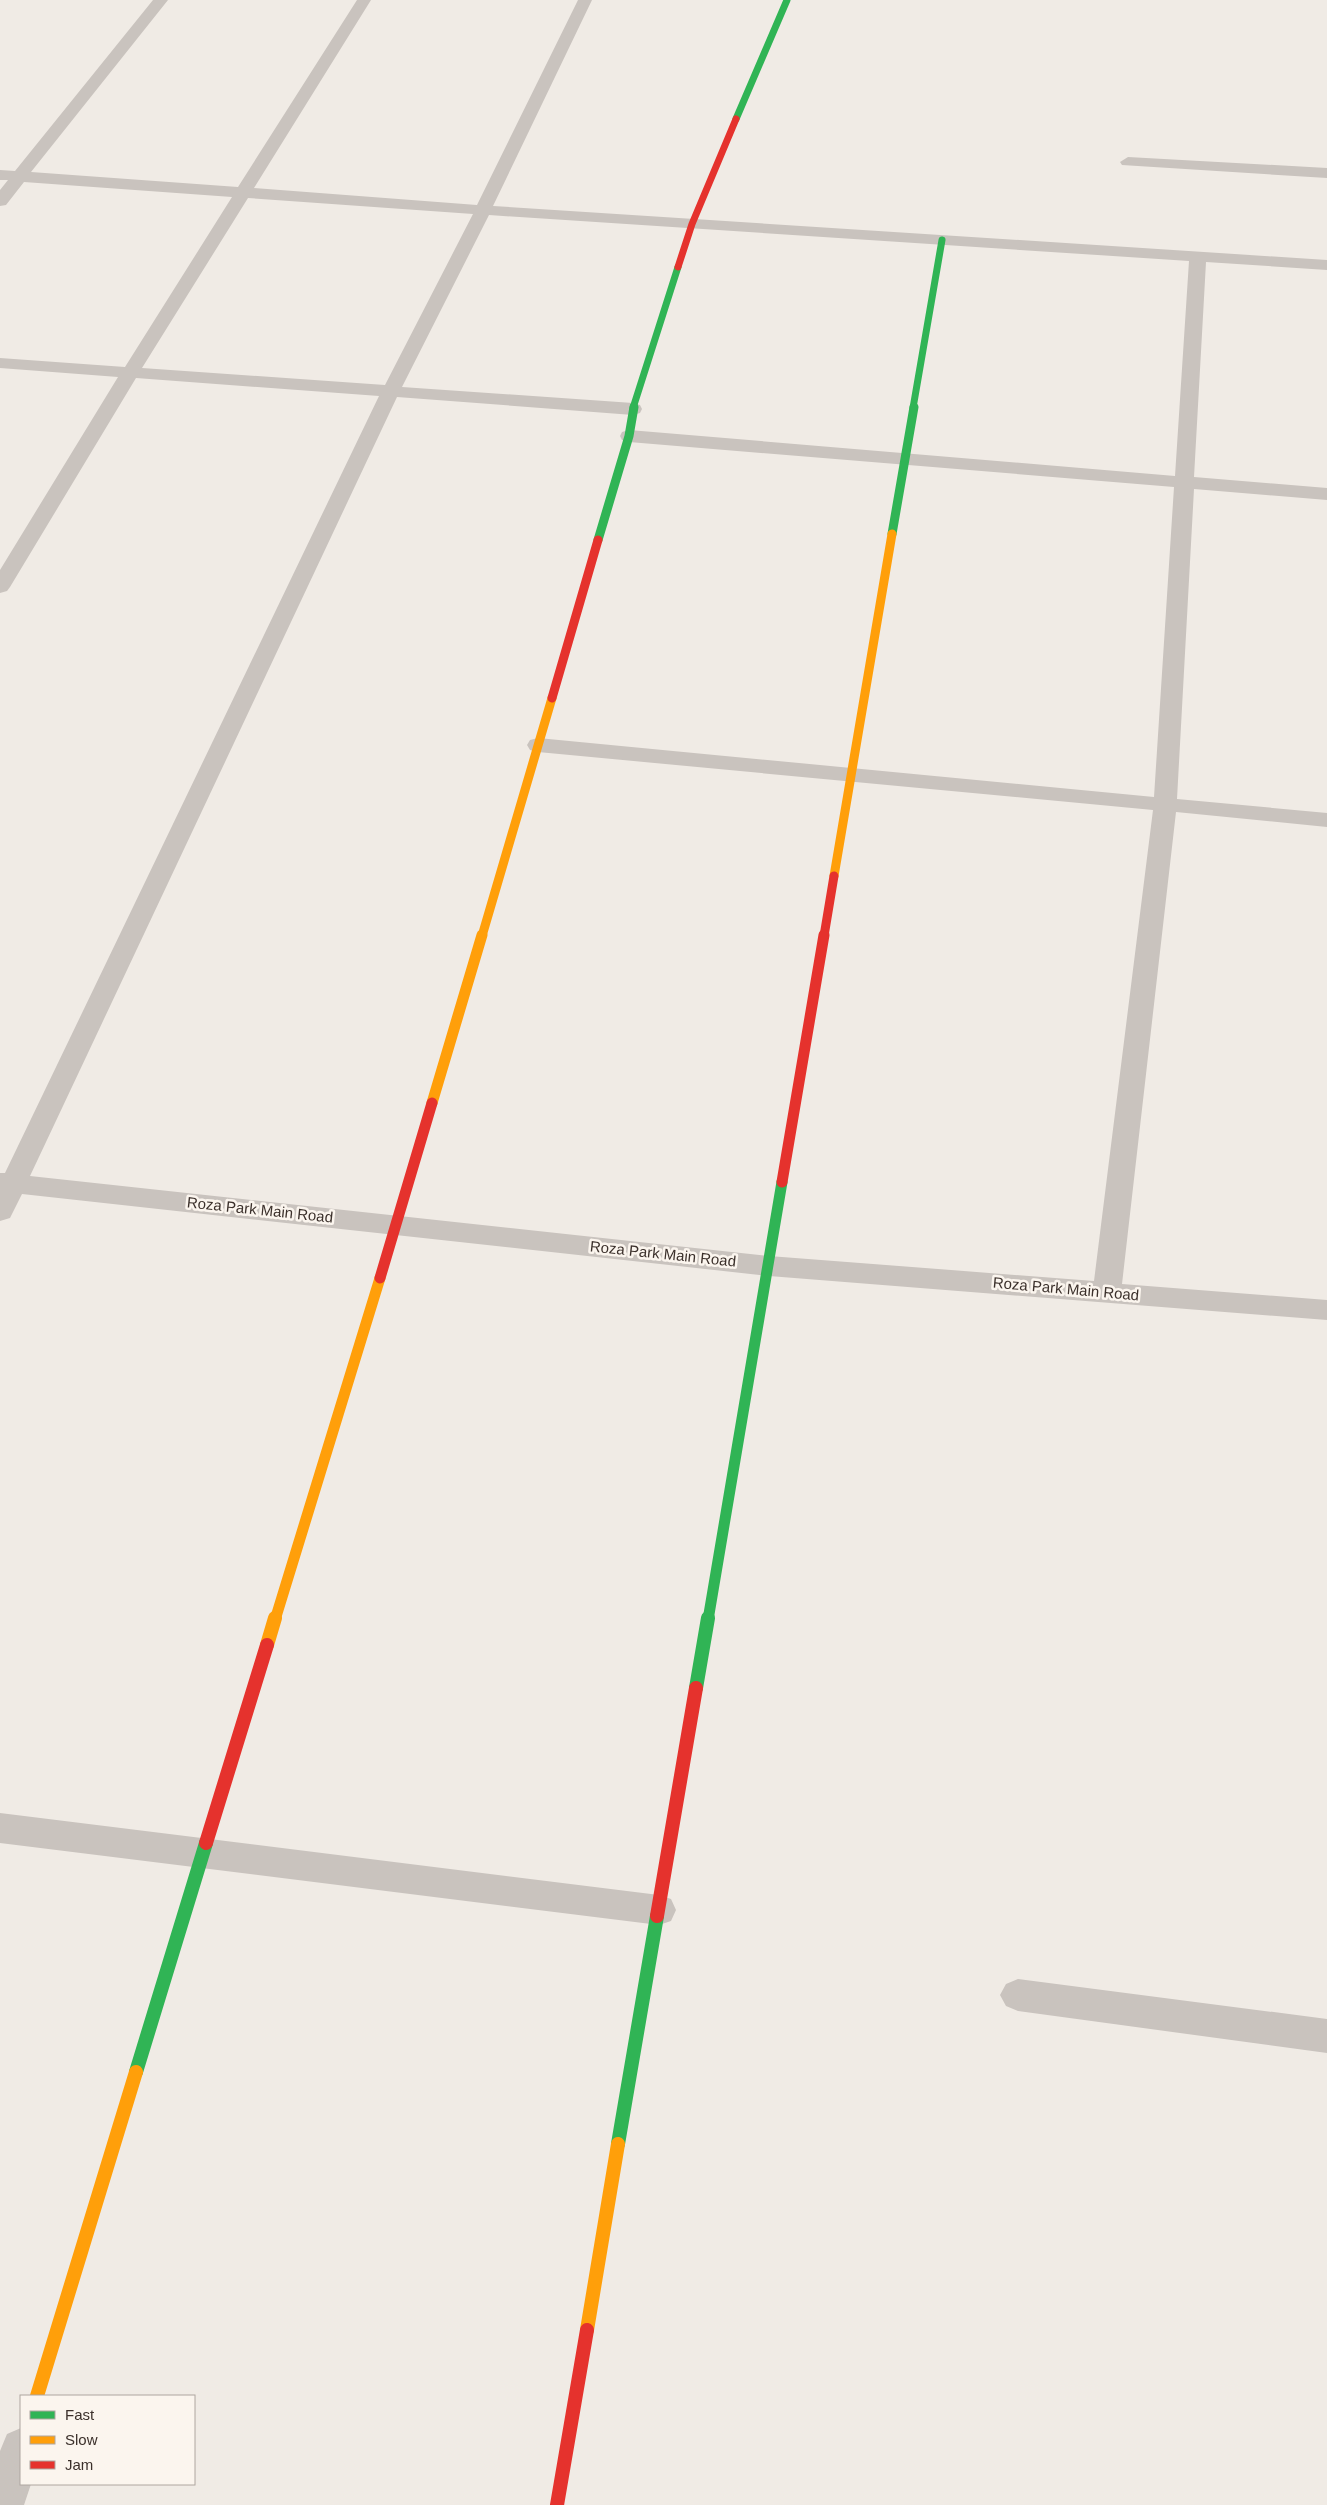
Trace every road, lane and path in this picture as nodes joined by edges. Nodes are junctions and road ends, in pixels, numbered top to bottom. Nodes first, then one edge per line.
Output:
1 (161, 0) edge
2 (364, 0) edge
3 (585, 0) edge
4 (787, 0) edge
5 (1128, 162) dead end
6 (1327, 173) edge
7 (0, 175) edge
8 (20, 176) junction
9 (245, 193) junction
10 (0, 201) edge
11 (483, 210) junction
12 (692, 224) junction
13 (942, 240) junction
14 (1198, 256) junction
15 (1327, 265) edge
16 (0, 363) edge
17 (130, 373) junction
18 (391, 391) junction
19 (633, 409) junction
20 (629, 436) junction
21 (905, 458) junction
22 (1184, 481) junction
23 (1327, 494) edge
24 (0, 587) edge
25 (538, 745) junction
26 (852, 776) junction
27 (1165, 806) junction
28 (1327, 820) edge
29 (7, 1182) edge
30 (0, 1211) edge
31 (396, 1225) junction
32 (768, 1266) junction
33 (1107, 1292) junction
34 (1327, 1310) edge
35 (0, 1828) edge
36 (203, 1854) junction
37 (659, 1910) junction
38 (1018, 1995) dead end
39 (1327, 2036) edge
40 (37, 2395) edge
41 (20, 2451) edge
42 (4, 2505) edge
43 (557, 2505) edge

1 - 8 street
2 - 9 street
3 - 11 street
4 - 12 street
5 - 6 street
7 - 8 street
8 - 9 street
8 - 10 street
9 - 11 street
9 - 17 street
11 - 12 street
11 - 18 street
12 - 13 street
12 - 19 street
13 - 14 street
13 - 21 street
14 - 15 street
14 - 22 street
16 - 17 street
17 - 18 street
17 - 24 street
18 - 19 street
18 - 29 street
19 - 20 street
20 - 21 street
20 - 25 street
21 - 22 street
21 - 26 street
22 - 23 street
22 - 27 street
25 - 26 street
25 - 31 street
26 - 27 street
26 - 32 street
27 - 28 street
27 - 33 street
29 - 30 street
29 - 31 street, Roza Park Main Road
31 - 32 street, Roza Park Main Road
31 - 36 street
32 - 33 street, Roza Park Main Road
32 - 37 street
33 - 34 street, Roza Park Main Road
35 - 36 street
36 - 37 street
36 - 40 street
37 - 43 street
38 - 39 street
41 - 42 street

